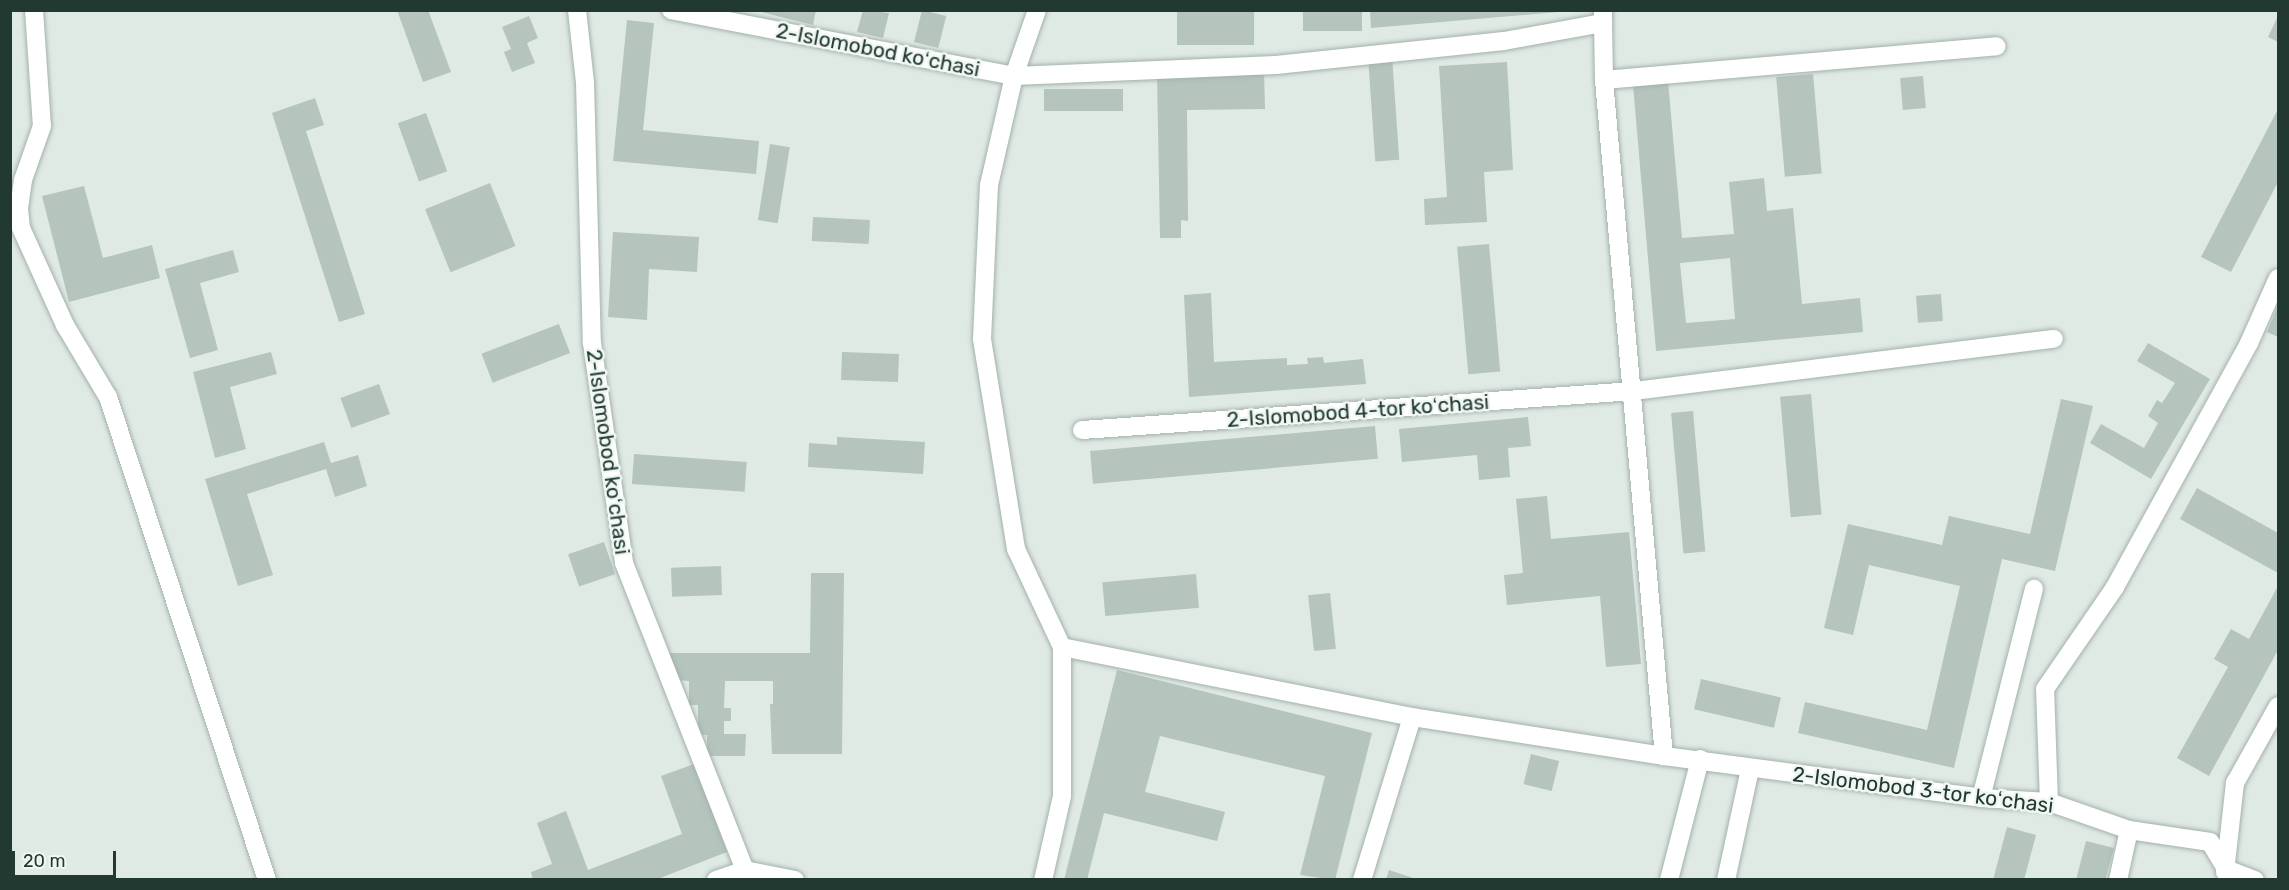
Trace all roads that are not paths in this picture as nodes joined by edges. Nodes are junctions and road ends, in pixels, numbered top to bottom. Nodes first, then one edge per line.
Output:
1 (34, 10) edge
2 (577, 10) edge
3 (671, 10) edge
4 (1037, 10) edge
5 (1603, 17) edge
6 (1997, 46) dead end
7 (1014, 76) junction
8 (1604, 80) junction
9 (2278, 278) edge
10 (2054, 339) dead end
11 (1634, 392) junction
12 (1082, 430) dead end
13 (2034, 589) dead end
14 (1062, 647) junction
15 (2278, 706) edge
16 (1412, 717) junction
17 (1664, 756) junction
18 (1700, 759) junction
19 (1750, 769) junction
20 (1981, 798) junction
21 (2049, 802) junction
22 (2129, 830) junction
23 (745, 870) junction
24 (2224, 874) edge
25 (267, 879) edge
26 (716, 879) edge
27 (795, 879) edge
28 (1043, 879) edge
29 (1362, 879) edge
30 (1669, 879) edge
31 (1726, 879) edge
32 (2118, 879) edge
33 (2255, 879) edge

1 - 25 street
2 - 23 street, 2-Islomobod koʻchasi
3 - 7 street, 2-Islomobod koʻchasi
4 - 7 street
5 - 7 street, 2-Islomobod koʻchasi
5 - 8 street
6 - 8 street
7 - 14 street
8 - 11 street
9 - 21 street
10 - 11 street, 2-Islomobod 4-tor koʻchasi
11 - 12 street, 2-Islomobod 4-tor koʻchasi
11 - 17 street
13 - 20 street
14 - 16 street
14 - 28 street
15 - 24 street
16 - 17 street
16 - 29 street
17 - 18 street
18 - 19 street
18 - 30 street
19 - 20 street, 2-Islomobod 3-tor koʻchasi
19 - 31 street
20 - 21 street, 2-Islomobod 3-tor koʻchasi
21 - 22 street, 2-Islomobod 3-tor koʻchasi
22 - 24 street, 2-Islomobod 3-tor koʻchasi
22 - 32 street
23 - 26 street
23 - 27 street
24 - 33 street

